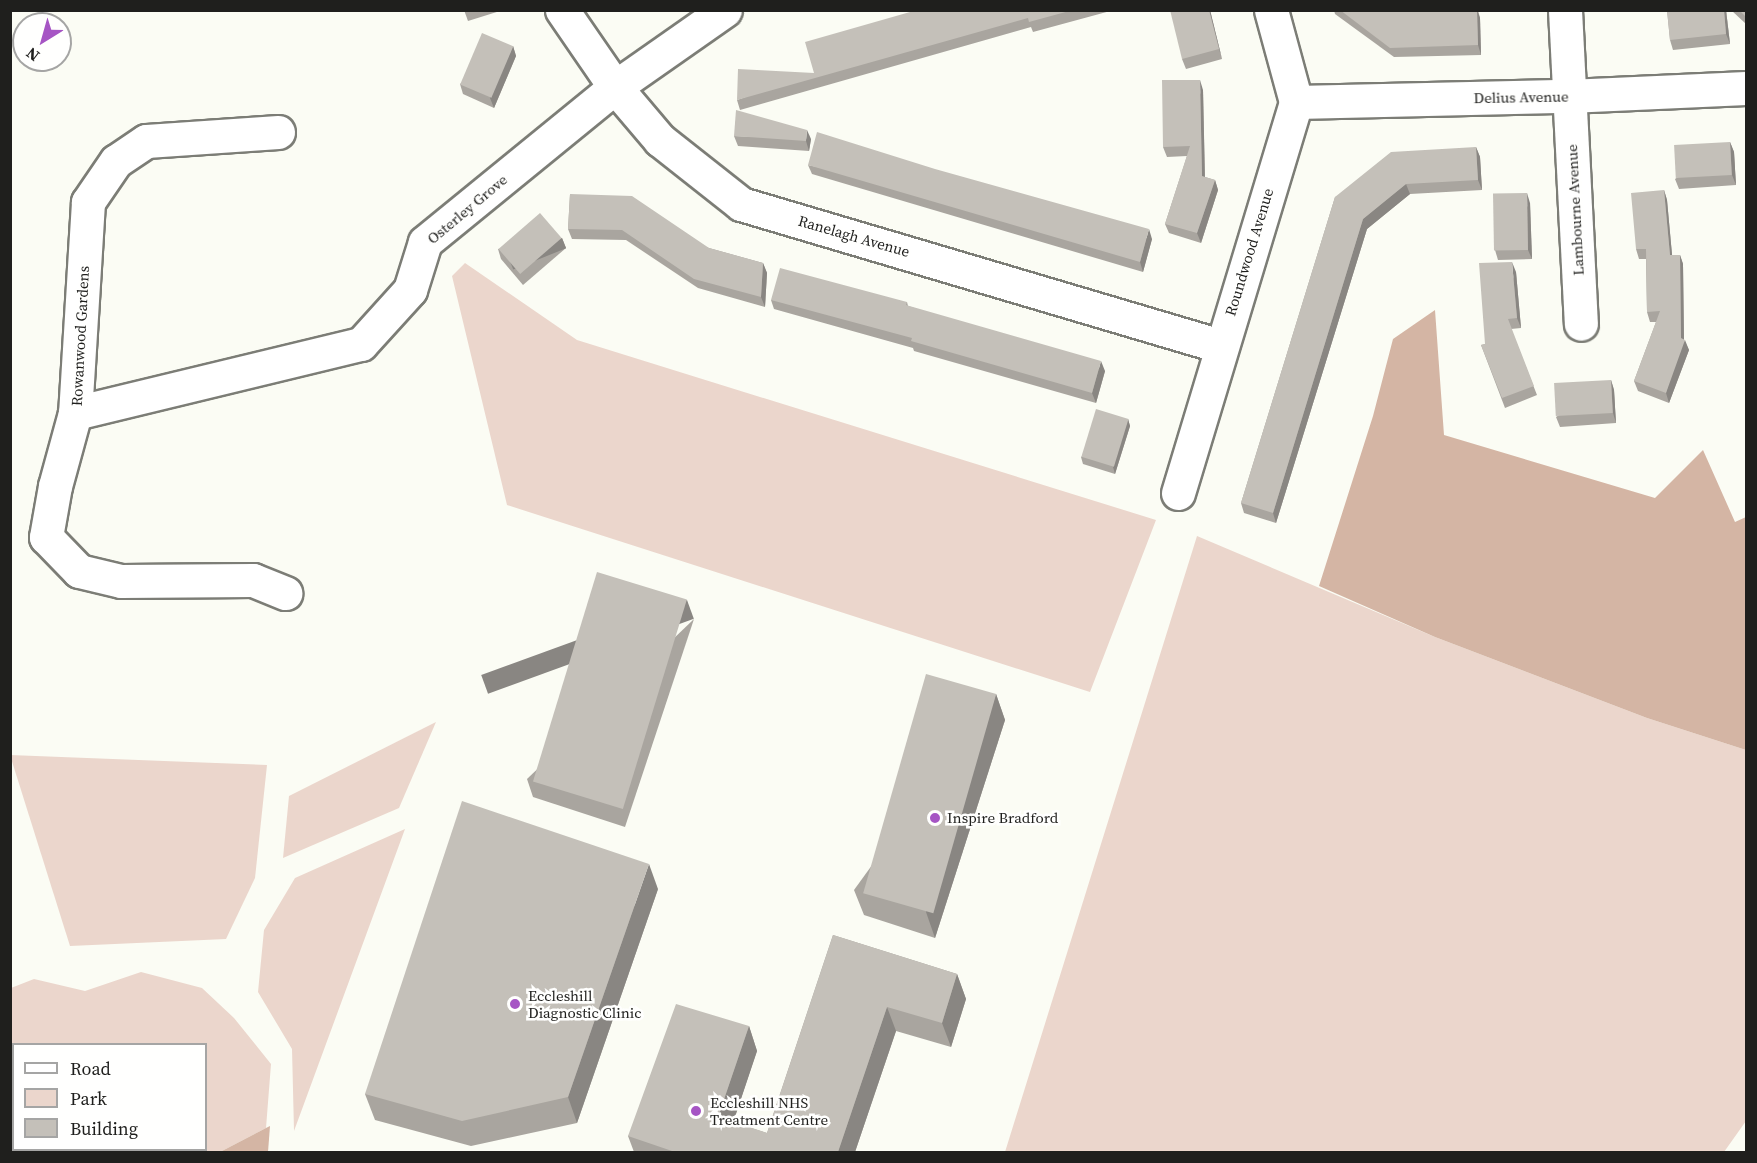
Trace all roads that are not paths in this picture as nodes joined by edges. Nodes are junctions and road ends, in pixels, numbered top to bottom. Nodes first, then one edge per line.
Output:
1 (562, 10) edge
2 (724, 10) edge
3 (1270, 10) edge
4 (1565, 10) edge
5 (615, 87) junction
6 (1746, 88) edge
7 (1568, 96) junction
8 (1296, 102) junction
9 (278, 132) dead end
10 (1581, 324) dead end
11 (1220, 346) junction
12 (75, 413) junction
13 (1178, 493) dead end
14 (285, 593) dead end

1 - 5 street, Ranelagh Avenue
2 - 5 street, Osterley Grove
3 - 8 street
4 - 7 street, Lambourne Avenue
5 - 11 street, Ranelagh Avenue
5 - 12 street, Osterley Grove
6 - 7 street, Delius Avenue
7 - 8 street, Delius Avenue
7 - 10 street, Lambourne Avenue
8 - 11 street, Roundwood Avenue
9 - 12 street, Rowanwood Gardens
11 - 13 street, Roundwood Avenue
12 - 14 street, Rowanwood Gardens

